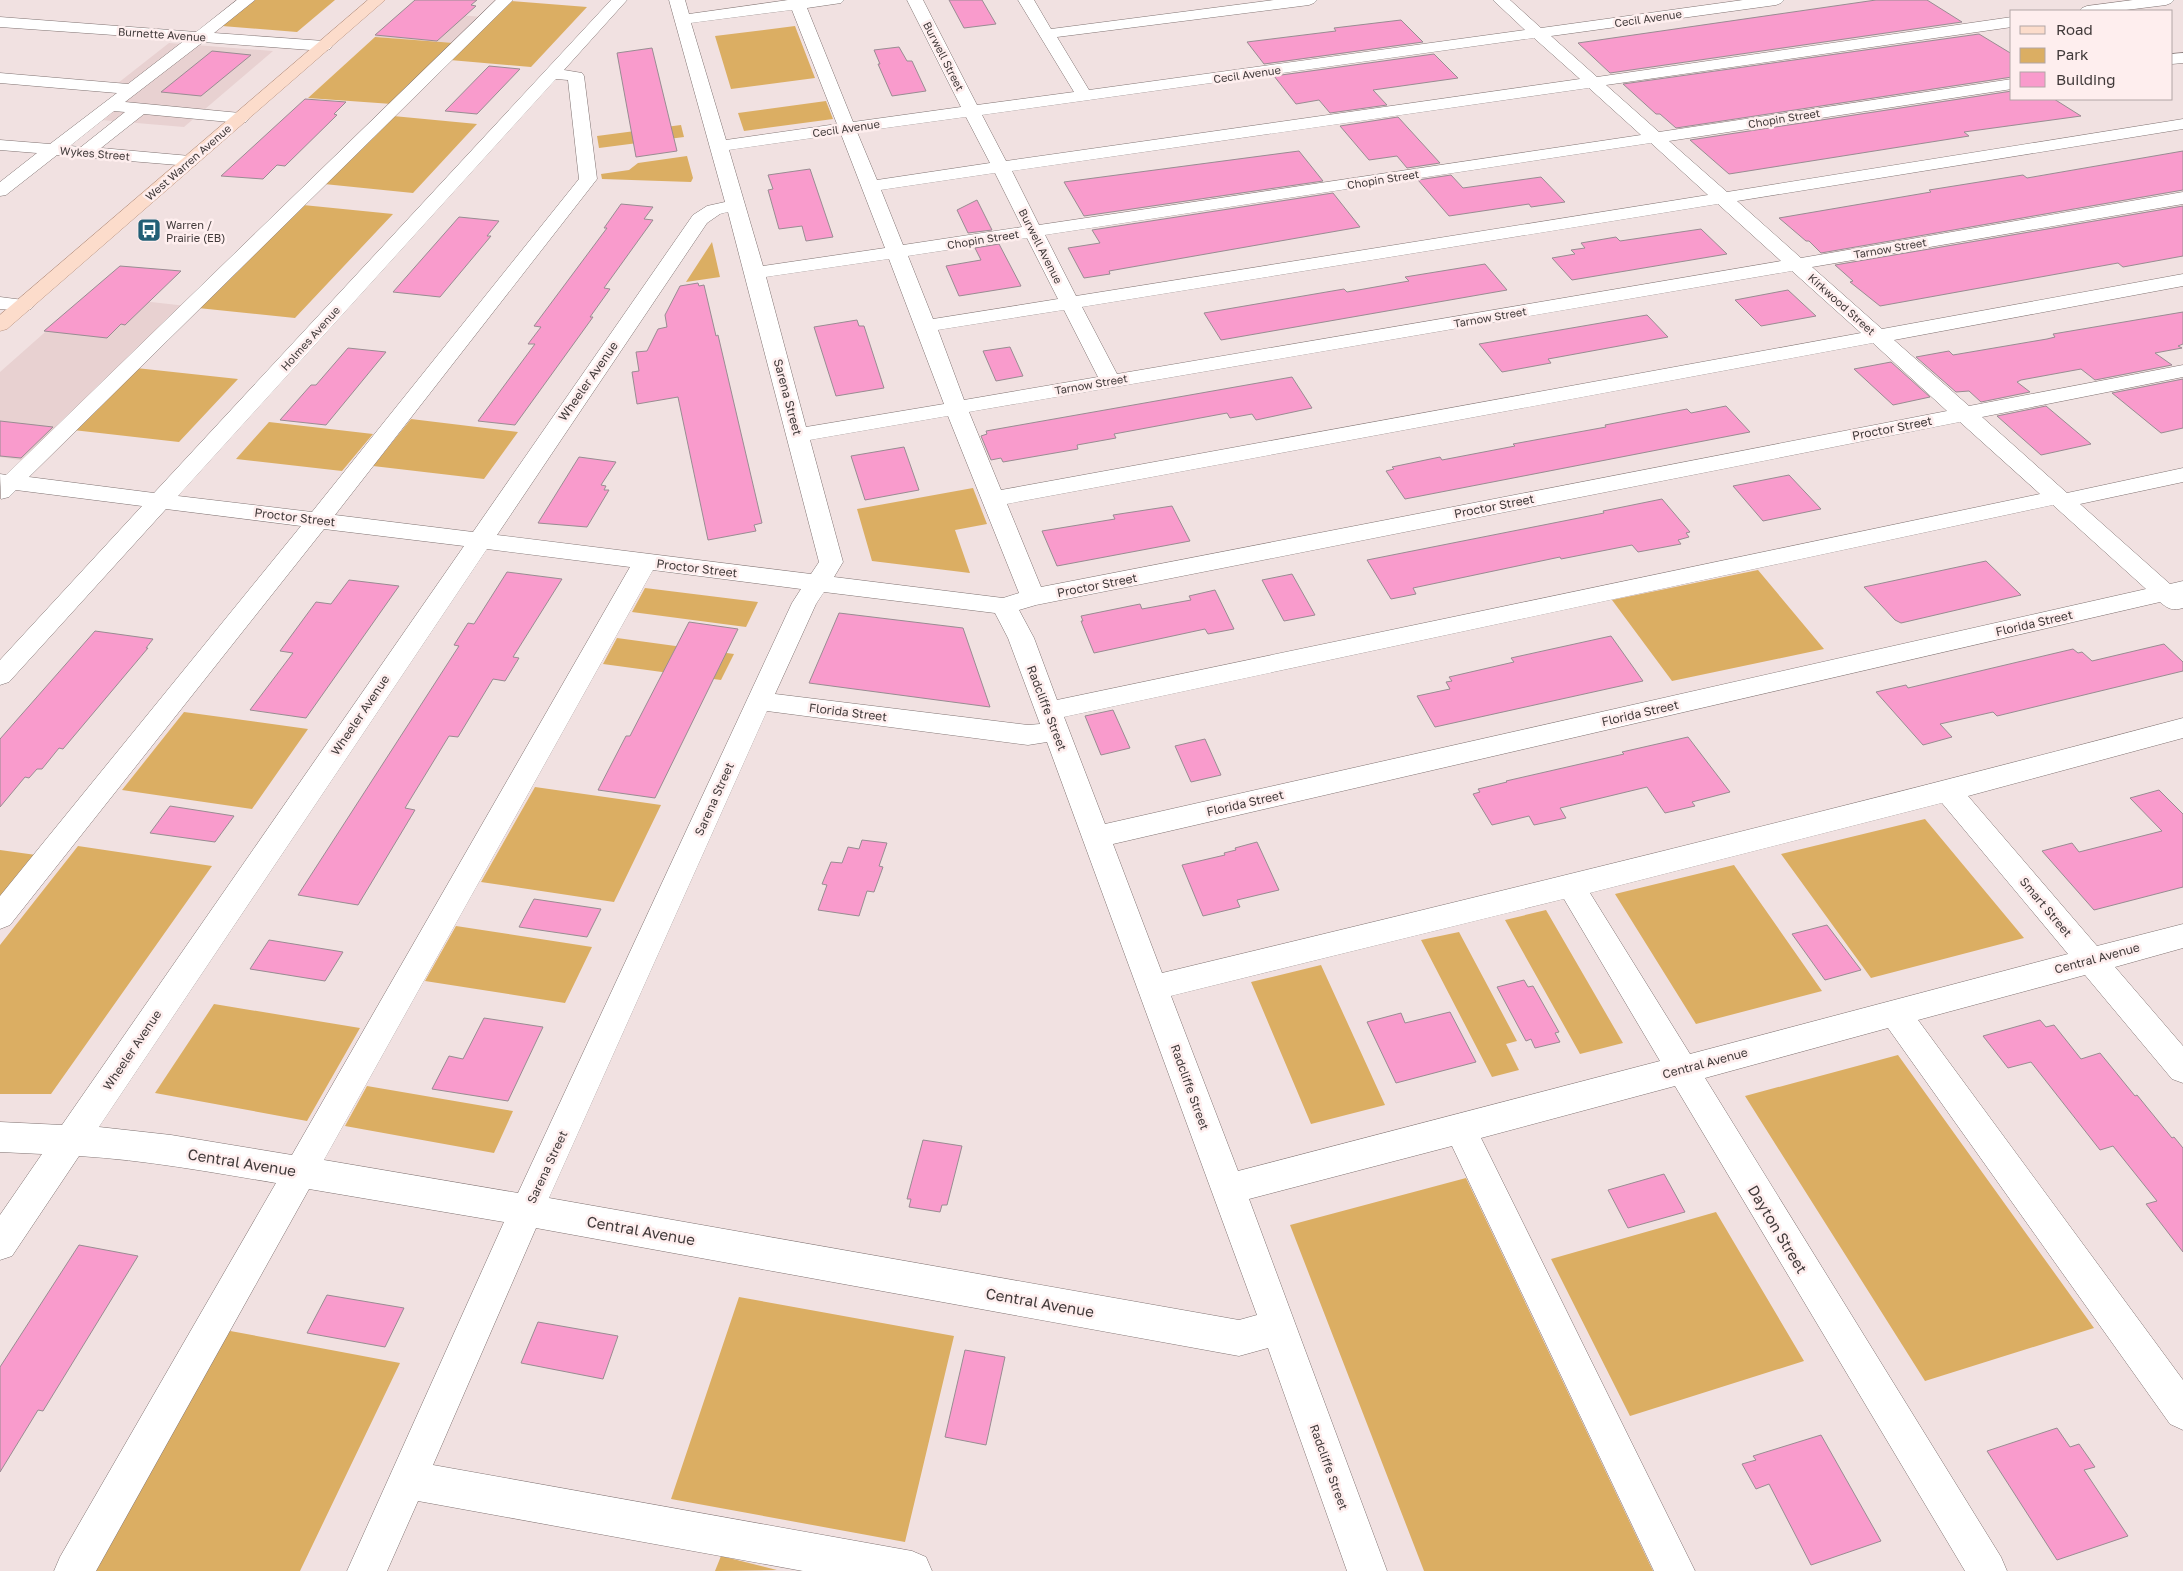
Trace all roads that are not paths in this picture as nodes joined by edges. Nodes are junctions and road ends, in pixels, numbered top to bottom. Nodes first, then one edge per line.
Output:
1 (248, 0) edge
2 (377, 0) edge
3 (505, 0) edge
4 (619, 0) edge
5 (836, 0) edge
6 (915, 0) edge
7 (1026, 0) edge
8 (1309, 0) edge
9 (1501, 0) edge
10 (1776, 0) edge
11 (2166, 0) edge
12 (797, 2) edge
13 (680, 10) edge
14 (2094, 10) edge
15 (0, 22) edge
16 (2010, 22) edge
17 (1047, 34) junction
18 (1540, 34) junction
19 (200, 37) junction
20 (324, 46) junction
21 (551, 74) junction
22 (0, 78) edge
23 (1593, 82) junction
24 (2010, 84) edge
25 (133, 89) junction
26 (1085, 96) junction
27 (110, 106) junction
28 (140, 109) junction
29 (972, 111) junction
30 (240, 118) junction
31 (2183, 124) edge
32 (847, 128) junction
33 (1656, 138) junction
34 (0, 145) edge
35 (718, 146) junction
36 (55, 149) junction
37 (85, 152) junction
38 (190, 161) junction
39 (1002, 167) junction
40 (870, 186) junction
41 (0, 191) edge
42 (1723, 198) junction
43 (2183, 198) edge
44 (735, 205) junction
45 (1033, 232) junction
46 (896, 253) junction
47 (1798, 264) junction
48 (754, 273) junction
49 (2183, 280) edge
50 (0, 303) edge
51 (1070, 303) junction
52 (24, 305) junction
53 (0, 325) edge
54 (926, 326) junction
55 (1878, 336) junction
56 (2183, 371) edge
57 (1110, 381) junction
58 (956, 408) junction
59 (1965, 414) junction
60 (798, 435) junction
61 (2183, 475) edge
62 (4, 485) edge
63 (994, 499) junction
64 (2060, 499) junction
65 (161, 501) junction
66 (318, 520) junction
67 (478, 540) junction
68 (646, 561) junction
69 (818, 583) junction
70 (1034, 597) junction
71 (2177, 597) edge
72 (1004, 606) junction
73 (0, 676) edge
74 (759, 701) junction
75 (1052, 721) junction
76 (2183, 728) edge
77 (1948, 791) junction
78 (1096, 837) junction
79 (1571, 886) junction
80 (0, 917) edge
81 (2183, 936) edge
82 (2090, 960) junction
83 (1153, 988) junction
84 (1894, 1012) junction
85 (1681, 1069) junction
86 (2183, 1069) edge
87 (1460, 1129) junction
88 (0, 1137) edge
89 (71, 1141) junction
90 (299, 1171) junction
91 (1228, 1189) junction
92 (527, 1210) junction
93 (0, 1244) edge
94 (1278, 1327) junction
95 (2183, 1411) edge
96 (408, 1480) junction
97 (74, 1571) edge
98 (367, 1571) edge
99 (912, 1571) edge
100 (1367, 1571) edge
101 (1675, 1571) edge
102 (1987, 1571) edge

1 - 19 street
2 - 20 main road, West Warren Avenue
3 - 62 street
4 - 21 street, Holmes Avenue
5 - 12 street
6 - 29 street, Burwell Street
7 - 17 street
8 - 17 street
9 - 18 street, Kirkwood Street
10 - 18 street, Cecil Avenue
11 - 14 street
12 - 13 street
12 - 32 street
13 - 35 street, Sarena Street
15 - 19 street, Burnette Avenue
16 - 23 street
17 - 26 street
18 - 23 street, Kirkwood Street
18 - 26 street, Cecil Avenue
19 - 20 street, Burnette Avenue
19 - 25 street
20 - 30 main road, West Warren Avenue
21 - 65 street, Holmes Avenue
21 - 66 street
22 - 25 street
23 - 33 street, Kirkwood Street
23 - 39 street
24 - 33 street, Chopin Street
25 - 27 street
26 - 29 street, Cecil Avenue
27 - 28 street
27 - 36 street
28 - 30 street
28 - 37 street
29 - 32 street, Cecil Avenue
29 - 39 street, Burwell Avenue
30 - 38 main road, West Warren Avenue
31 - 42 street
32 - 35 street, Cecil Avenue
32 - 40 street
33 - 42 street, Kirkwood Street
33 - 45 street, Chopin Street
34 - 36 street, Wykes Street
35 - 44 street, Sarena Street
36 - 37 street, Wykes Street
36 - 41 street
37 - 38 street, Wykes Street
38 - 52 main road, West Warren Avenue
39 - 40 street
39 - 45 street, Burwell Avenue
40 - 46 street
42 - 47 street, Kirkwood Street
42 - 51 street
43 - 47 street, Tarnow Street
44 - 48 street, Sarena Street
44 - 67 street, Wheeler Avenue
45 - 46 street, Chopin Street
45 - 51 street, Burwell Avenue
46 - 48 street, Chopin Street
46 - 54 street
47 - 55 street, Kirkwood Street
47 - 57 street, Tarnow Street
48 - 60 street, Sarena Street
49 - 55 street
50 - 52 street
51 - 54 street
51 - 57 street, Burwell Avenue
52 - 53 main road, West Warren Avenue
54 - 58 street
55 - 59 street, Kirkwood Street
55 - 63 street
56 - 59 street, Proctor Street
57 - 58 street, Tarnow Street
58 - 60 street, Tarnow Street
58 - 63 street
59 - 64 street, Kirkwood Street
59 - 70 street, Proctor Street
60 - 69 street, Sarena Street
61 - 64 street, Florida Street
62 - 65 street, Proctor Street
63 - 70 street
64 - 71 street, Kirkwood Street
64 - 75 street, Florida Street
65 - 66 street, Proctor Street
65 - 73 street, Holmes Avenue
66 - 67 street, Proctor Street
66 - 80 street
67 - 68 street, Proctor Street
67 - 89 street, Wheeler Avenue
68 - 69 street, Proctor Street
68 - 90 street
69 - 72 street, Proctor Street
69 - 74 street, Sarena Street
70 - 72 street, Proctor Street
71 - 78 street, Florida Street
72 - 75 street, Radcliffe Street
74 - 75 street, Florida Street
74 - 92 street, Sarena Street
75 - 78 street, Radcliffe Street
76 - 77 street
77 - 79 street
77 - 82 street, Smart Street
78 - 83 street, Radcliffe Street
79 - 83 street
79 - 85 street, Dayton Street
81 - 82 street, Central Avenue
82 - 84 street, Central Avenue
82 - 86 street, Smart Street
83 - 91 street, Radcliffe Street
84 - 85 street, Central Avenue
84 - 95 street
85 - 87 street, Central Avenue
85 - 102 street, Dayton Street
87 - 91 street, Central Avenue
87 - 101 street
88 - 89 street, Central Avenue
89 - 90 street, Central Avenue
89 - 93 street, Wheeler Avenue
90 - 92 street, Central Avenue
90 - 97 street
91 - 94 street, Radcliffe Street
92 - 94 street, Central Avenue
92 - 96 street, Sarena Street
94 - 100 street, Radcliffe Street
96 - 98 street, Sarena Street
96 - 99 street

